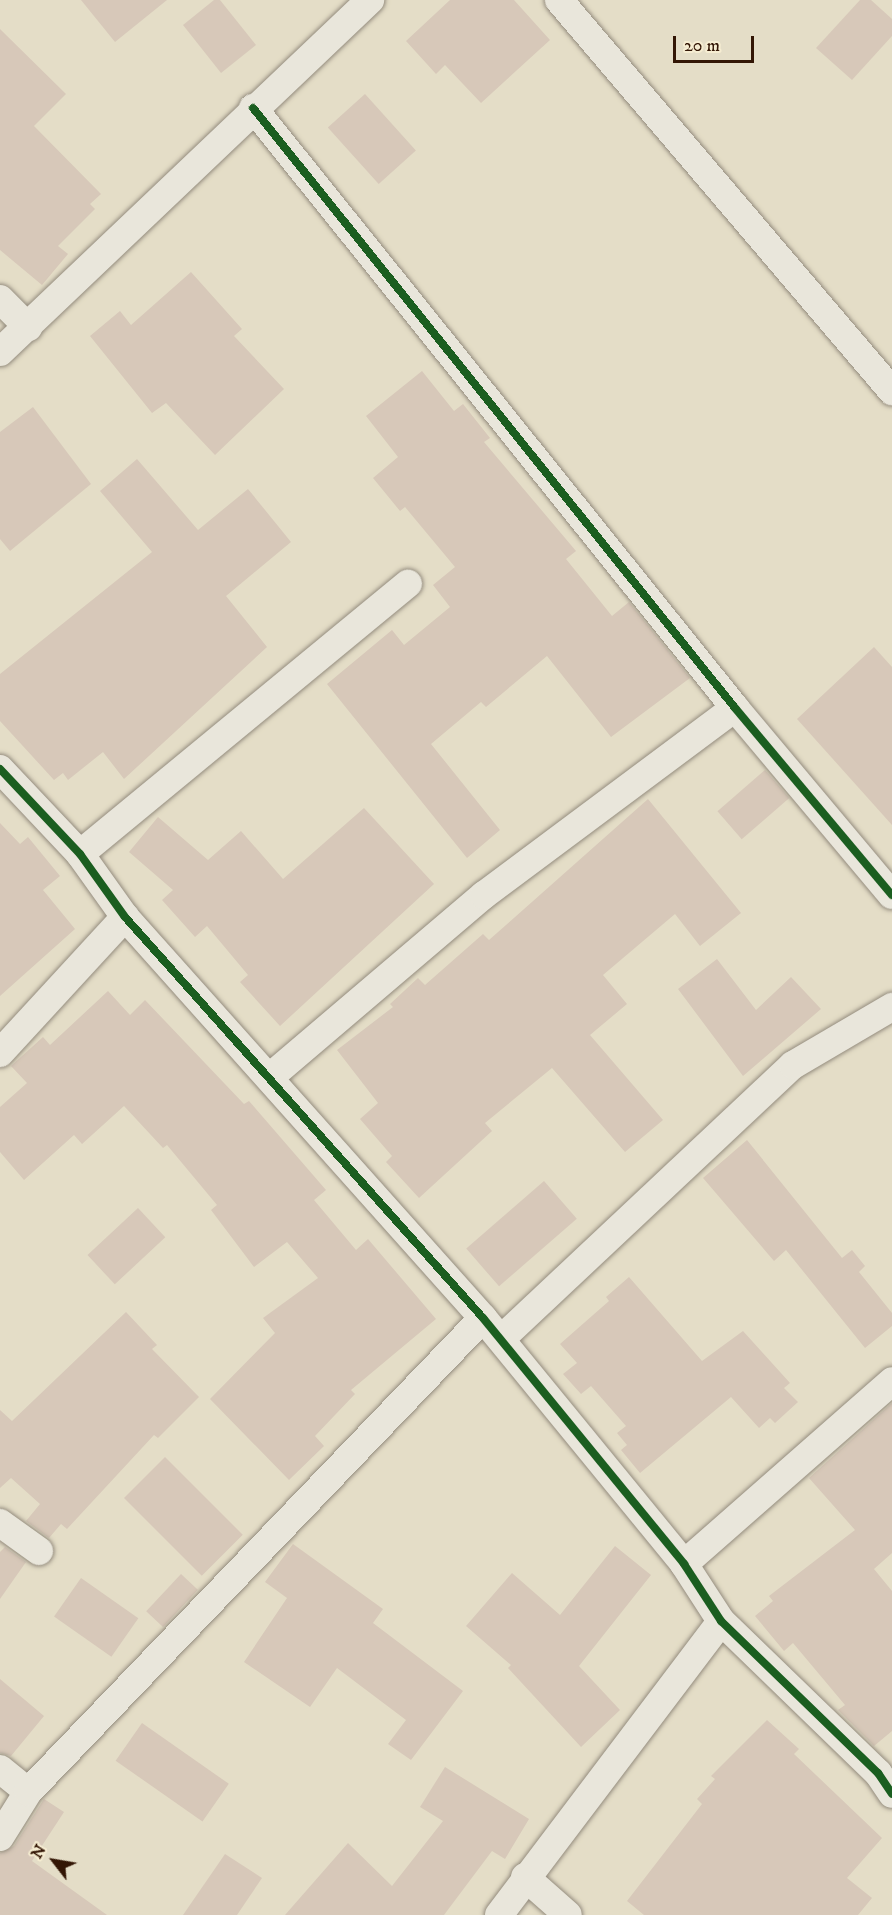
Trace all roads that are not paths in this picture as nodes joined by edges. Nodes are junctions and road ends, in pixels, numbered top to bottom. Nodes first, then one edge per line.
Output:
1 (370, 0) edge
2 (559, 0) edge
3 (253, 108) junction
4 (0, 299) edge
5 (28, 327) junction
6 (0, 352) edge
7 (892, 391) edge
8 (408, 584) dead end
9 (735, 708) junction
10 (0, 770) edge
11 (80, 854) junction
12 (892, 895) edge
13 (125, 917) junction
14 (891, 1011) edge
15 (0, 1053) edge
16 (270, 1077) junction
17 (492, 1328) junction
18 (892, 1381) edge
19 (0, 1523) edge
20 (39, 1551) dead end
21 (684, 1564) junction
22 (721, 1621) junction
23 (0, 1769) edge
24 (887, 1776) edge
25 (28, 1792) junction
26 (0, 1837) edge
27 (525, 1877) junction
28 (499, 1915) edge
29 (568, 1915) edge

1 - 3 street
2 - 7 street
3 - 5 street
3 - 9 street
4 - 5 street
5 - 6 street
8 - 11 street
9 - 12 street
9 - 16 street
10 - 11 street
11 - 13 street
13 - 15 street
13 - 16 street
14 - 17 street
16 - 17 street
17 - 21 street
17 - 25 street
18 - 21 street
19 - 20 street
21 - 22 street
22 - 24 street
22 - 27 street
23 - 25 street
25 - 26 street
27 - 28 street
27 - 29 street

